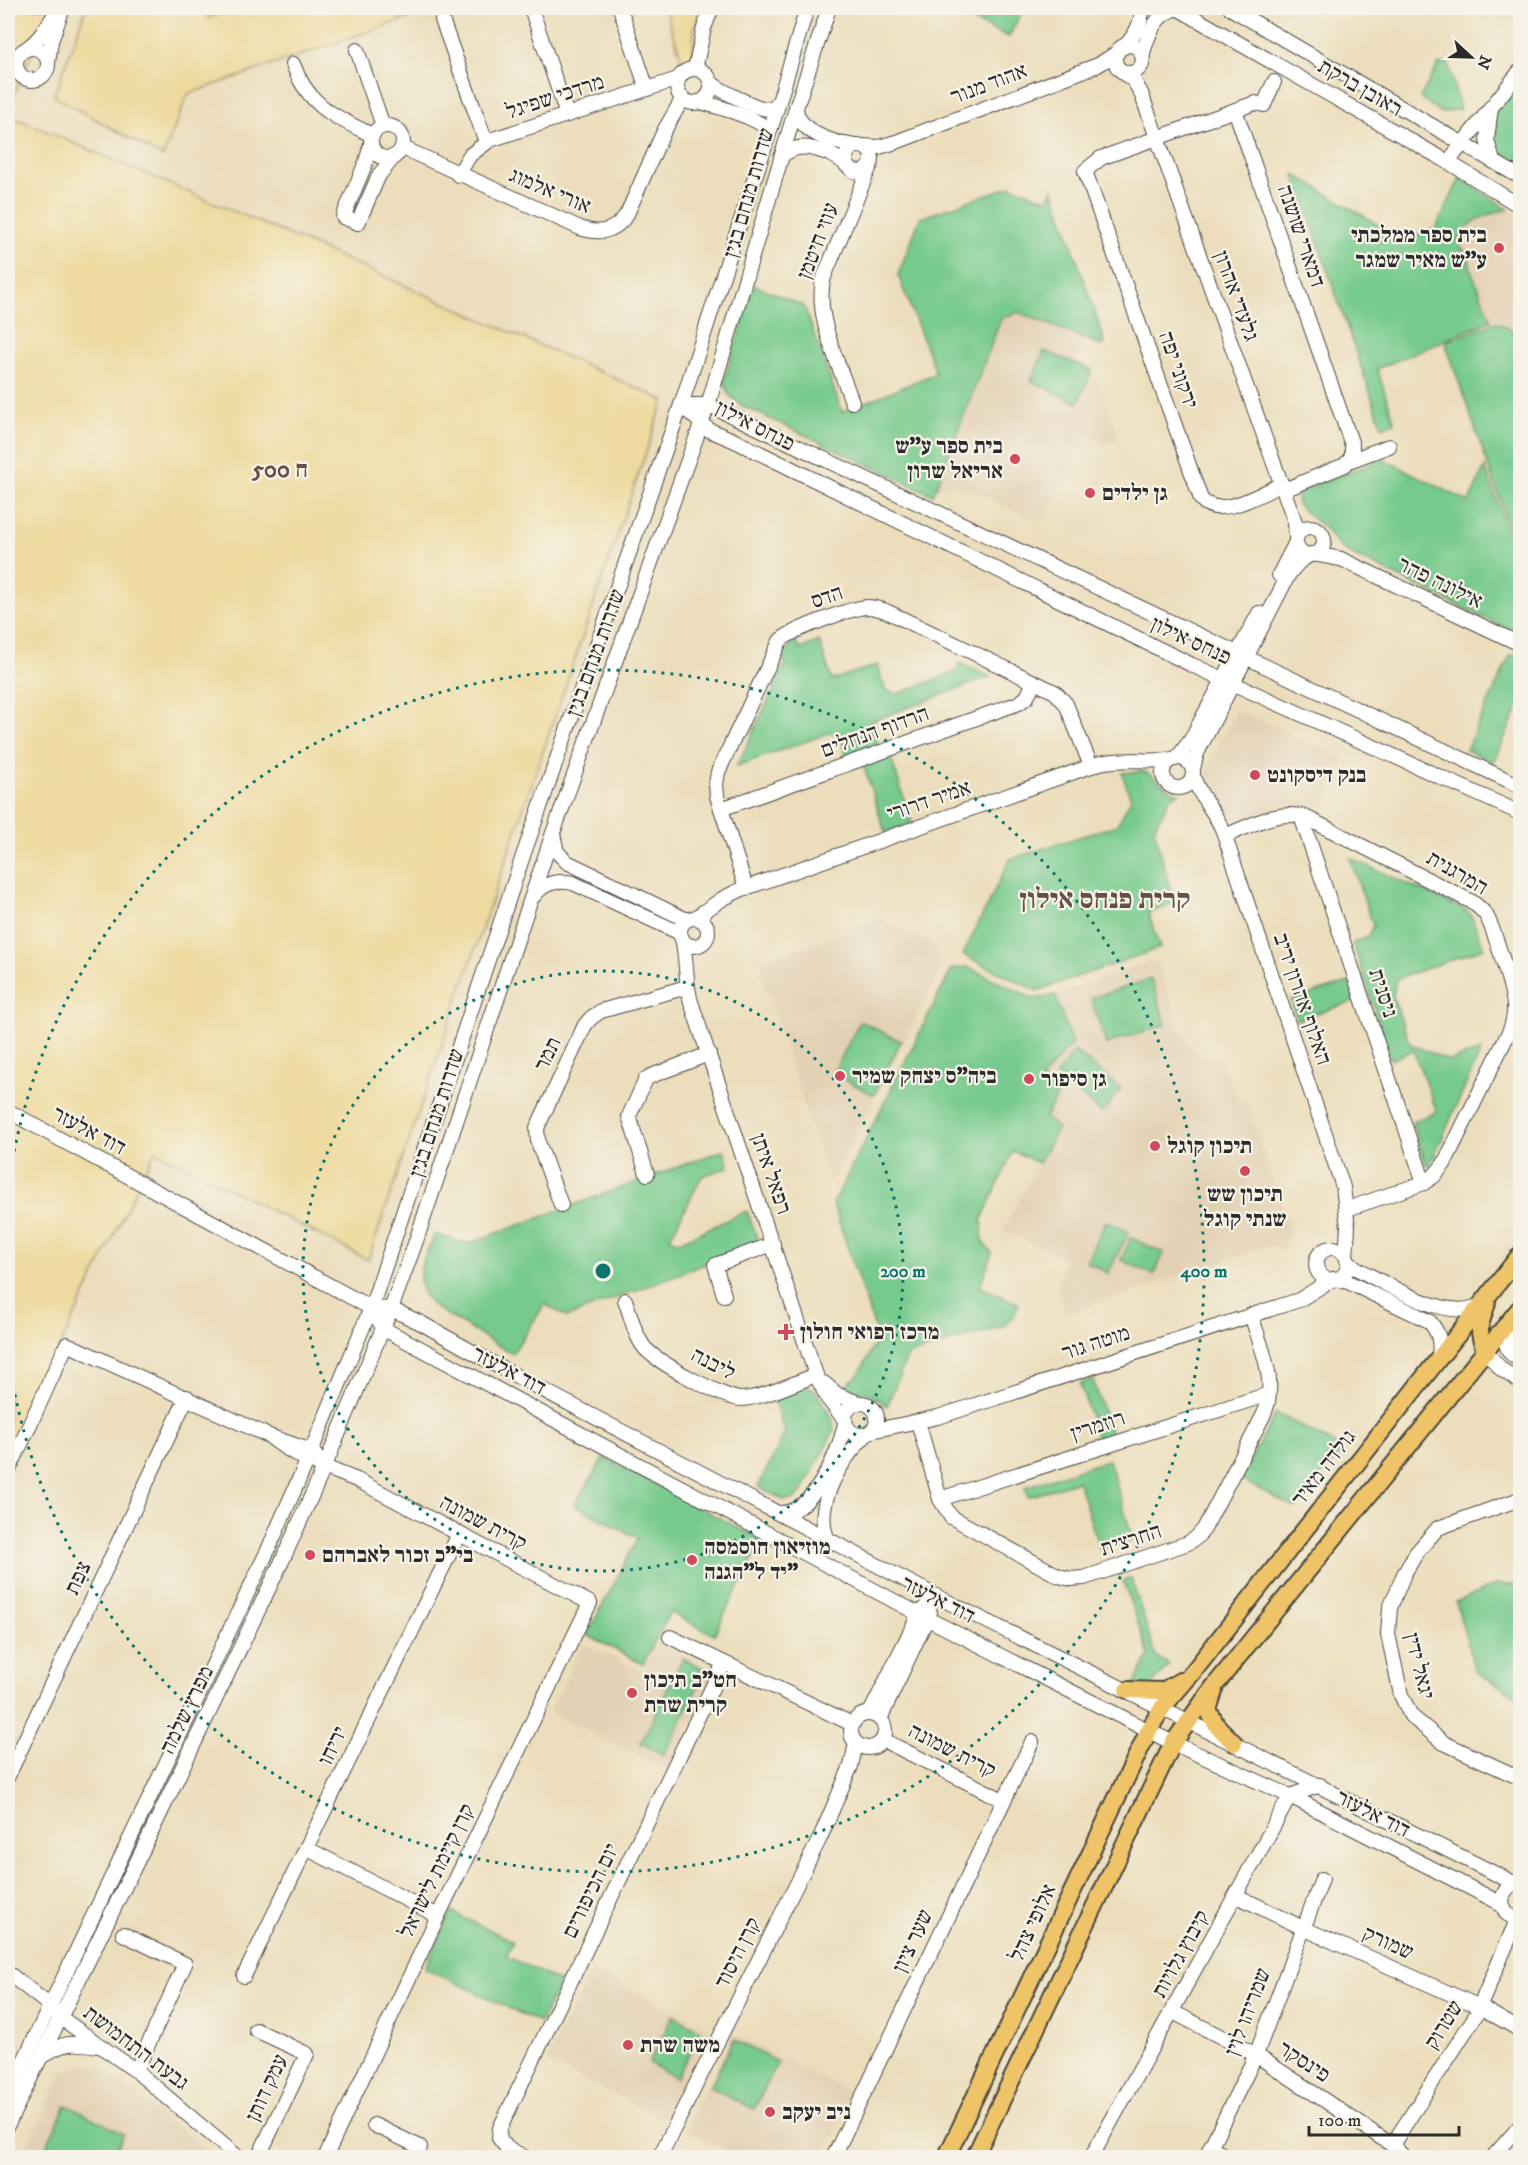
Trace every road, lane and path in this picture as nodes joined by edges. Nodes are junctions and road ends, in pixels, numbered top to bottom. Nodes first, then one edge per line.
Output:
1 (61, 8) edge
2 (531, 8) edge
3 (621, 8) edge
4 (712, 8) edge
5 (807, 8) edge
6 (829, 8) edge
7 (1142, 8) edge
8 (1177, 8) edge
9 (1194, 8) edge
10 (1230, 8) edge
11 (442, 20) dead end
12 (1214, 28) junction
13 (26, 49) junction
14 (357, 50) dead end
15 (1121, 50) junction
16 (1142, 60) junction
17 (48, 63) junction
18 (293, 64) dead end
19 (1098, 65) junction
20 (695, 69) junction
21 (1121, 70) junction
22 (1521, 71) edge
23 (678, 79) junction
24 (710, 81) junction
25 (1274, 82) dead end
26 (647, 90) junction
27 (1141, 93) junction
28 (683, 98) junction
29 (779, 101) junction
30 (698, 102) junction
31 (1491, 106) junction
32 (796, 108) junction
33 (1235, 110) junction
34 (567, 115) junction
35 (383, 126) junction
36 (767, 138) junction
37 (1157, 138) junction
38 (372, 140) junction
39 (486, 142) junction
40 (896, 142) junction
41 (1463, 143) junction
42 (859, 146) junction
43 (398, 152) junction
44 (782, 157) junction
45 (1493, 160) junction
46 (1448, 162) junction
47 (871, 164) junction
48 (850, 168) junction
49 (458, 174) junction
50 (1521, 177) edge
51 (857, 198) junction
52 (1521, 206) edge
53 (717, 377) junction
54 (852, 402) dead end
55 (681, 405) junction
56 (708, 405) junction
57 (741, 420) junction
58 (701, 424) junction
59 (734, 440) junction
60 (1389, 446) dead end
61 (689, 458) junction
62 (1349, 461) junction
63 (1283, 487) junction
64 (1292, 513) junction
65 (1311, 526) junction
66 (1323, 537) junction
67 (1296, 540) junction
68 (1312, 554) junction
69 (1341, 559) junction
70 (1257, 627) junction
71 (1209, 640) junction
72 (1521, 644) edge
73 (1242, 655) junction
74 (1192, 665) junction
75 (1272, 669) junction
76 (1034, 682) junction
77 (1228, 682) junction
78 (1262, 697) junction
79 (1221, 708) junction
80 (1205, 712) junction
81 (1176, 759) junction
82 (1135, 761) junction
83 (1091, 766) junction
84 (1193, 773) junction
85 (1166, 781) junction
86 (1521, 786) edge
87 (1180, 788) junction
88 (1206, 802) junction
89 (721, 809) junction
90 (1521, 813) edge
91 (1301, 816) junction
92 (554, 832) junction
93 (1225, 836) junction
94 (742, 890) junction
95 (529, 903) junction
96 (691, 920) junction
97 (708, 931) junction
98 (681, 936) junction
99 (701, 944) junction
100 (687, 987) junction
101 (709, 1054) junction
102 (8, 1111) edge
103 (648, 1174) dead end
104 (1424, 1183) junction
105 (561, 1205) dead end
106 (1347, 1211) junction
107 (773, 1244) junction
108 (1328, 1248) junction
109 (1521, 1255) edge
110 (1347, 1259) junction
111 (1316, 1263) junction
112 (1334, 1279) junction
113 (398, 1290) junction
114 (724, 1294) dead end
115 (1487, 1298) junction
116 (625, 1300) dead end
117 (1299, 1300) junction
118 (371, 1308) junction
119 (1521, 1308) edge
120 (391, 1309) junction
121 (1251, 1315) junction
122 (1510, 1321) junction
123 (421, 1323) junction
124 (384, 1329) junction
125 (1486, 1352) junction
126 (1438, 1359) junction
127 (1521, 1360) edge
128 (1473, 1368) junction
129 (1501, 1369) junction
130 (816, 1375) junction
131 (1521, 1382) edge
132 (1269, 1394) junction
133 (187, 1397) junction
134 (859, 1403) junction
135 (873, 1409) junction
136 (845, 1422) junction
137 (911, 1423) junction
138 (869, 1432) junction
139 (330, 1455) junction
140 (309, 1456) junction
141 (324, 1468) junction
142 (8, 1472) edge
143 (357, 1480) junction
144 (940, 1499) junction
145 (1521, 1499) edge
146 (779, 1513) junction
147 (459, 1534) junction
148 (828, 1539) junction
149 (936, 1596) junction
150 (590, 1603) joint
151 (924, 1617) junction
152 (670, 1637) dead end
153 (724, 1663) junction
154 (1193, 1672) junction
155 (1216, 1684) junction
156 (1127, 1690) junction
157 (1162, 1708) junction
158 (875, 1716) junction
159 (1189, 1720) junction
160 (852, 1724) junction
161 (1149, 1730) junction
162 (883, 1740) junction
163 (1032, 1742) dead end
164 (1173, 1743) junction
165 (1234, 1743) junction
166 (860, 1746) junction
167 (8, 1776) edge
168 (1521, 1778) edge
169 (1320, 1785) junction
170 (1290, 1796) junction
171 (1003, 1800) junction
172 (306, 1848) junction
173 (1322, 1879) dead end
174 (1517, 1882) edge
175 (1237, 1896) junction
176 (1502, 1904) junction
177 (438, 1916) junction
178 (1519, 1920) edge
179 (1303, 1928) junction
180 (123, 1934) dead end
181 (8, 1973) edge
182 (244, 1976) dead end
183 (49, 2006) junction
184 (1480, 2007) junction
185 (1173, 2012) junction
186 (61, 2018) junction
187 (256, 2030) dead end
188 (1521, 2030) edge
189 (101, 2047) junction
190 (1256, 2055) junction
191 (38, 2060) junction
192 (136, 2071) junction
193 (8, 2094) edge
194 (8, 2124) edge
195 (374, 2125) dead end
196 (1521, 2126) edge
197 (1392, 2145) junction
198 (1208, 2152) edge
199 (239, 2157) edge
200 (258, 2157) edge
201 (325, 2157) edge
202 (416, 2157) edge
203 (526, 2157) edge
204 (659, 2157) edge
205 (833, 2157) edge
206 (946, 2157) edge
207 (974, 2157) edge
208 (1091, 2157) edge
209 (1228, 2157) edge
210 (1405, 2157) edge
211 (1492, 2157) edge

1 - 13 street
1 - 17 street
2 - 34 street
3 - 26 street
4 - 20 street
5 - 29 street, שדרות מנחם בגין
6 - 32 street, שדרות מנחם בגין
7 - 15 street
8 - 12 street, ראובן ברקת
8 - 16 street, גלעדי אהרון
9 - 12 street
10 - 41 street, ראובן ברקת
11 - 39 street
12 - 46 street, ראובן ברקת
13 - 17 street
13 - 17 street
14 - 35 street
15 - 16 street
15 - 19 street, אהוד מנור
15 - 21 street
16 - 21 street
16 - 27 street, גלעדי אהרון
18 - 38 street
19 - 21 street
19 - 40 street, אהוד מנור
20 - 23 street
20 - 24 street
21 - 27 street, גלעדי אהרון
22 - 31 street
23 - 26 street, מרדכי שפיגל
23 - 28 street
24 - 29 street
24 - 30 street
25 - 33 street
26 - 34 street, מרדכי שפיגל
27 - 37 street, גלעדי אהרון
28 - 30 street
28 - 49 street, אורי אלמוג
29 - 36 street, שדרות מנחם בגין
30 - 36 street
31 - 41 street
31 - 45 street
32 - 42 street, אהוד מנור
32 - 44 street, שדרות מנחם בגין
33 - 37 street
33 - 62 street, דמארי שושנה
34 - 39 street, מרדכי שפיגל
35 - 38 street
35 - 43 street
36 - 55 street, שדרות מנחם בגין
37 - 63 street, גלעדי אהרון
37 - 63 street, ירקוני יפה
38 - 43 street
38 - 43 street
39 - 49 street, מרדכי שפיגל
40 - 42 street, אהוד מנור
40 - 47 street, אהוד מנור
41 - 45 street, ראובן ברקת
41 - 46 street
42 - 47 street
42 - 48 street
43 - 49 street, אורי אלמוג
44 - 48 street
44 - 53 street, שדרות מנחם בגין
45 - 50 street, ראובן ברקת
46 - 52 street, ראובן ברקת
47 - 48 street
47 - 51 street, עוזי חיטמן
48 - 51 street, עוזי חיטמן
51 - 54 street, עוזי חיטמן
53 - 56 street, שדרות מנחם בגין
53 - 57 street
55 - 56 street, פנחס אילון
55 - 58 street, פנחס אילון
55 - 118 street, שדרות מנחם בגין
56 - 57 street, פנחס אילון
56 - 58 street, שדרות מנחם בגין
57 - 71 street, פנחס אילון
58 - 59 street, פנחס אילון
58 - 61 street, שדרות מנחם בגין
59 - 61 street
59 - 74 street, פנחס אילון
60 - 62 street
61 - 92 street, שדרות מנחם בגין
62 - 63 street
63 - 64 street, גלעדי אהרון
64 - 65 street
64 - 67 street, גלעדי אהרון
65 - 66 street
65 - 67 street
66 - 68 street
66 - 69 street, אילונה פהר
67 - 68 street
67 - 70 street
68 - 69 street, אילונה פהר
68 - 70 street
69 - 72 street, אילונה פהר
70 - 71 street
70 - 73 street
70 - 75 street
71 - 73 street, פנחס אילון
73 - 75 street, פנחס אילון
73 - 77 street
74 - 77 street, פנחס אילון
74 - 80 street
75 - 86 street, פנחס אילון
76 - 83 street, הדס
76 - 89 street, הרדוף הנחלים
76 - 89 street, הדס
77 - 78 street, פנחס אילון
77 - 79 street
77 - 80 street
78 - 79 street
78 - 90 street, פנחס אילון
79 - 84 street
80 - 81 street
81 - 82 street, אמיר דרורי
81 - 84 street
81 - 85 street
82 - 83 street, אמיר דרורי
82 - 85 street
83 - 94 street, אמיר דרורי
84 - 87 street
84 - 88 street, האלוף אהרון יריב
85 - 87 street
87 - 88 street
88 - 93 street, האלוף אהרון יריב
89 - 94 street, הדס
91 - 93 street
91 - 104 street, ניסנית
91 - 104 street, המרגנית
92 - 95 street, שדרות מנחם בגין
92 - 96 street
93 - 106 street, האלוף אהרון יריב
94 - 96 street, אמיר דרורי
94 - 97 street, אמיר דרורי
95 - 98 street
95 - 113 street, שדרות מנחם בגין
96 - 97 street
96 - 98 street
97 - 99 street
98 - 99 street
98 - 100 street, רפאל איתן
99 - 100 street
100 - 101 street, רפאל איתן
100 - 105 street, תמר
101 - 103 street
101 - 107 street, רפאל איתן
102 - 118 street, דוד אלעזר
104 - 106 street, המרגנית
106 - 108 street
106 - 110 street, האלוף אהרון יריב
107 - 114 street
107 - 130 street, רפאל איתן
108 - 110 street
108 - 111 street
109 - 115 main road, גולדה מאיר
110 - 112 street
110 - 115 street
111 - 112 street
111 - 117 street
112 - 117 street, מוטה גור
112 - 126 street
113 - 120 street, שדרות מנחם בגין
113 - 123 street
115 - 125 main road
115 - 126 main road, גולדה מאיר
116 - 130 street, ליבנה
117 - 121 street, מוטה גור
118 - 120 street, דוד אלעזר
118 - 124 street, דוד אלעזר
118 - 140 street, מפרץ שלמה
119 - 122 main road
120 - 123 street, דוד אלעזר
120 - 124 street, מפרץ שלמה
121 - 132 street, החרצית
121 - 137 street, מוטה גור
122 - 125 main road
122 - 127 street
123 - 146 street, דוד אלעזר
124 - 139 street, מפרץ שלמה
124 - 151 street, דוד אלעזר
125 - 128 main road
125 - 129 street
126 - 154 main road, גולדה מאיר
128 - 129 street
128 - 155 main road
129 - 131 street
130 - 134 street, רפאל איתן
130 - 136 street, רפאל איתן
132 - 144 street, רוזמרין
132 - 144 street, החרצית
133 - 140 street
133 - 142 street
133 - 167 street, צפת
134 - 135 street
134 - 136 street
135 - 137 street
135 - 138 street
136 - 138 street
136 - 146 street
137 - 138 street, מוטה גור
137 - 144 street, החרצית
138 - 148 street
139 - 141 street, מפרץ שלמה
139 - 143 street, קרית שמונה
140 - 141 street
140 - 183 street, מפרץ שלמה
141 - 143 street, קרית שמונה
141 - 186 street, מפרץ שלמה
143 - 147 street, קרית שמונה
145 - 168 street, יגאל ידין
146 - 148 street, דוד אלעזר
147 - 150 street, קרית שמונה
147 - 172 street, יריחו
148 - 149 street, דוד אלעזר
149 - 151 street
149 - 156 street, דוד אלעזר
150 - 177 street, קרן קיימת לישראל
151 - 158 street
151 - 161 street, דוד אלעזר
152 - 153 street
153 - 160 street
153 - 203 street, יום הכיפורים
154 - 156 main road
154 - 157 main road, גולדה מאיר
155 - 159 main road
155 - 165 main road
156 - 157 street, דוד אלעזר
157 - 159 street, דוד אלעזר
157 - 161 main road, אלופי צהל
158 - 160 street
158 - 162 street
159 - 164 main road
159 - 165 street, דוד אלעזר
160 - 166 street
161 - 164 street, דוד אלעזר
161 - 206 main road, אלופי צהל
162 - 166 street
162 - 171 street, קרית שמונה
163 - 171 street, שער ציון
164 - 170 street, דוד אלעזר
164 - 207 main road
165 - 169 street, דוד אלעזר
166 - 204 street, קרן היסוד
169 - 170 street
169 - 174 street, דוד אלעזר
170 - 175 street, קיבוץ גלויות
170 - 176 street, דוד אלעזר
171 - 205 street, שער ציון
172 - 177 street
172 - 182 street, יריחו
173 - 179 street, שמריהו לוין
174 - 176 street, דוד אלעזר
175 - 179 street, שמורק
175 - 185 street, קיבוץ גלויות
176 - 178 street, דוד אלעזר
177 - 201 street, קרן קיימת לישראל
178 - 184 street, שטרוק
179 - 184 street, שמורק
179 - 190 street, שמריהו לוין
180 - 192 street
181 - 183 street, גבעת התחמושת
183 - 186 street, גבעת התחמושת
183 - 193 street, מפרץ שלמה
184 - 188 street, שמורק
184 - 197 street, שטרוק
185 - 190 street, פינסקר
185 - 208 street, קיבוץ גלויות
186 - 189 street, גבעת התחמושת
186 - 191 street, מפרץ שלמה
187 - 200 street, עמק דותן
189 - 191 street
189 - 192 street, גבעת התחמושת
190 - 197 street, פינסקר
190 - 198 street, שמריהו לוין
191 - 194 street, מפרץ שלמה
192 - 199 street, גבעת התחמושת
195 - 202 street
196 - 211 street
197 - 210 street, פינסקר
198 - 209 street

